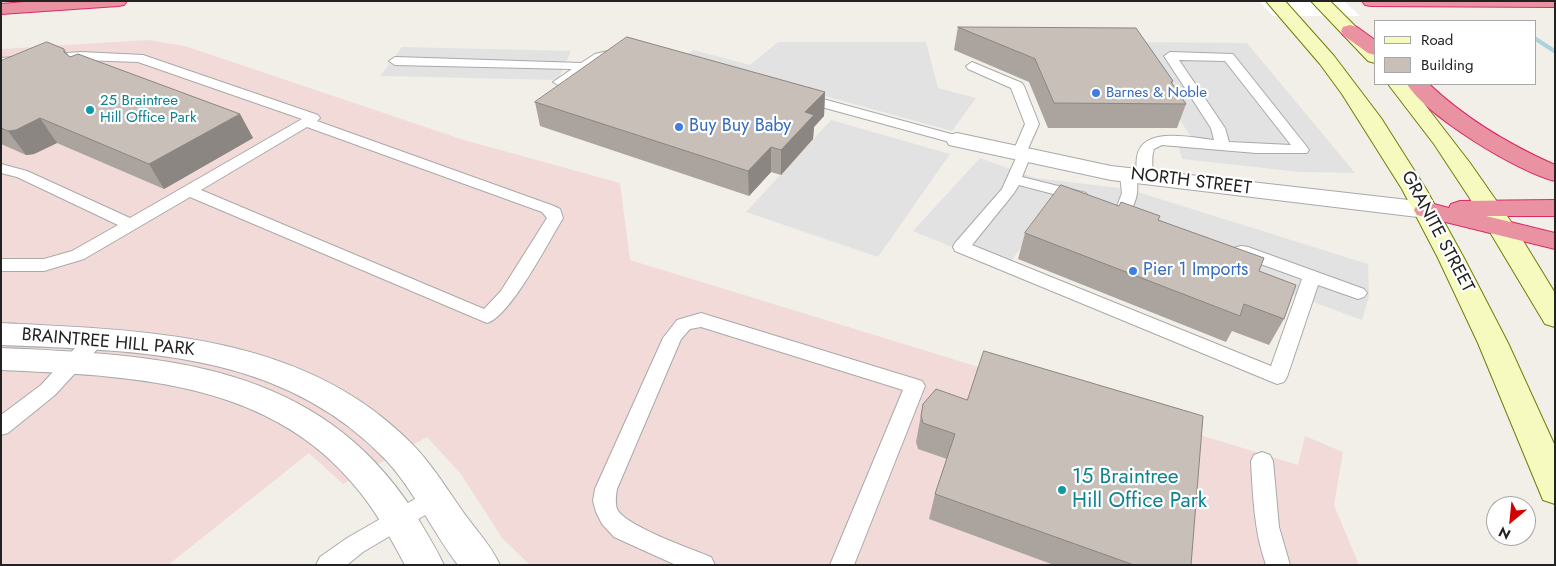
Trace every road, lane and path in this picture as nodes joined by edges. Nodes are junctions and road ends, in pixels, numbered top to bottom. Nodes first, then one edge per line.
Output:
1 (118, 1) edge
2 (1275, 1) edge
3 (1320, 1) edge
4 (1371, 1) edge
5 (1555, 2) edge
6 (1, 9) edge
7 (1350, 31) junction
8 (1374, 48) edge
9 (632, 52) edge
10 (116, 56) junction
11 (1374, 56) edge
12 (39, 59) junction
13 (395, 61) dead end
14 (1, 62) edge
15 (972, 66) dead end
16 (582, 67) junction
17 (99, 69) edge
18 (24, 73) edge
19 (560, 82) edge
20 (1399, 85) edge
21 (1418, 85) edge
22 (787, 93) edge
23 (306, 122) junction
24 (957, 140) joint
25 (1223, 146) junction
26 (1022, 155) junction
27 (1, 168) edge
28 (1555, 174) edge
29 (1137, 176) junction
30 (1015, 180) junction
31 (190, 191) junction
32 (1111, 205) junction
33 (1555, 208) edge
34 (1426, 210) junction
35 (1143, 216) edge
36 (1498, 220) junction
37 (132, 225) junction
38 (1555, 241) edge
39 (1228, 246) edge
40 (1, 265) edge
41 (1312, 276) junction
42 (1358, 293) dead end
43 (1555, 318) edge
44 (1, 334) edge
45 (95, 339) junction
46 (1, 359) edge
47 (74, 362) junction
48 (1, 427) edge
49 (1262, 461) dead end
50 (1555, 489) edge
51 (434, 498) junction
52 (398, 519) junction
53 (844, 564) edge
54 (328, 565) edge
55 (425, 565) edge
56 (481, 565) edge
57 (703, 565) edge
58 (1278, 565) edge

1 - 6 highway
2 - 34 main road, GRANITE STREET
3 - 7 main road
4 - 5 highway
7 - 8 highway
7 - 11 main road
9 - 16 lane
10 - 12 lane
10 - 17 lane
10 - 23 lane
12 - 14 lane
12 - 18 lane
13 - 16 lane
15 - 26 lane
16 - 19 lane
20 - 36 main road
21 - 28 highway
22 - 24 lane
23 - 31 lane
23 - 31 lane
24 - 26 street, NORTH STREET
25 - 25 lane
25 - 29 lane
26 - 29 street, NORTH STREET
26 - 30 lane
27 - 37 lane
29 - 32 lane
29 - 34 street, NORTH STREET
30 - 32 lane
30 - 41 lane
31 - 37 lane
32 - 35 lane
33 - 36 highway
34 - 36 highway
34 - 50 main road, GRANITE STREET
36 - 38 highway
36 - 43 main road
37 - 40 lane
39 - 41 lane
41 - 42 lane
44 - 45 street, BRAINTREE HILL PARK
45 - 47 lane
45 - 51 street, BRAINTREE HILL PARK
46 - 47 street, BRAINTREE HILL PARK
47 - 48 lane
47 - 52 street, BRAINTREE HILL PARK
49 - 58 lane
51 - 52 lane
51 - 56 street, BRAINTREE HILL PARK
52 - 54 lane
52 - 55 street, BRAINTREE HILL PARK
53 - 57 lane

